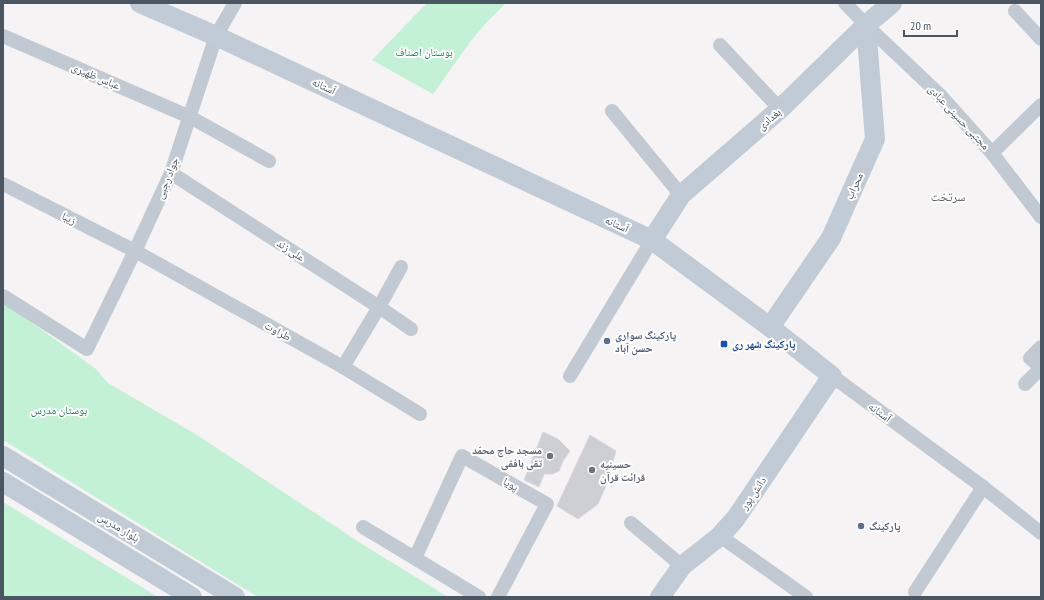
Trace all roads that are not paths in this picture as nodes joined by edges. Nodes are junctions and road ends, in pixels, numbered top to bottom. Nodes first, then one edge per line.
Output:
1 (140, 3) edge
2 (235, 3) edge
3 (845, 3) edge
4 (892, 3) edge
5 (1015, 12) dead end
6 (866, 25) junction
7 (3, 36) edge
8 (216, 36) junction
9 (1041, 39) edge
10 (720, 45) dead end
11 (1041, 105) edge
12 (780, 109) junction
13 (612, 111) dead end
14 (190, 116) junction
15 (992, 153) junction
16 (269, 161) dead end
17 (171, 173) junction
18 (3, 184) edge
19 (681, 195) junction
20 (1041, 217) edge
21 (652, 240) junction
22 (135, 251) junction
23 (401, 267) dead end
24 (3, 296) edge
25 (379, 307) junction
26 (770, 327) junction
27 (411, 329) dead end
28 (1041, 347) edge
29 (343, 367) junction
30 (1041, 367) edge
31 (570, 376) dead end
32 (832, 376) junction
33 (1025, 384) dead end
34 (420, 414) dead end
35 (3, 456) edge
36 (3, 482) edge
37 (983, 487) junction
38 (631, 523) dead end
39 (363, 527) dead end
40 (1041, 533) edge
41 (720, 536) junction
42 (415, 558) junction
43 (682, 566) junction
44 (916, 592) dead end
45 (192, 597) edge
46 (235, 597) edge
47 (479, 597) edge
48 (498, 597) edge
49 (660, 597) edge
50 (806, 597) edge

1 - 8 street, آستانه
2 - 8 street, جواد رجبی
3 - 6 street, مجتبی حسینی عبادی
4 - 6 street, بغدادی
5 - 9 street
6 - 12 street, بغدادی
6 - 15 street, مجتبی حسینی عبادی
6 - 26 street, محراب
7 - 14 street, عباس ظهیری
8 - 14 street, جواد رجبی
8 - 21 street, آستانه
10 - 12 street
11 - 15 street
12 - 19 street, بغدادی
13 - 19 street
14 - 16 street, عباس ظهیری
14 - 17 street, جواد رجبی
15 - 20 street, مجتبی حسینی عبادی
17 - 22 street, جواد رجبی
17 - 25 street, علی زند
18 - 22 street, زیبا
19 - 21 street, بغدادی
21 - 26 street, آستانه
21 - 31 street
22 - 24 street, جواد رجبی
22 - 29 street, طراوت
23 - 25 street
25 - 27 street, علی زند
25 - 29 street
26 - 32 street, آستانه
28 - 30 street
29 - 34 street, طراوت
30 - 33 street
32 - 37 street, آستانه
32 - 41 street, دانش پور
35 - 46 street, بلوار مدرس
36 - 45 street, بلوار مدرس
37 - 40 street, آستانه
37 - 44 street
38 - 43 street
39 - 42 street
41 - 43 street, دانش پور
41 - 50 street
42 - 47 street
42 - 48 street, پویا
43 - 49 street, دانش پور

